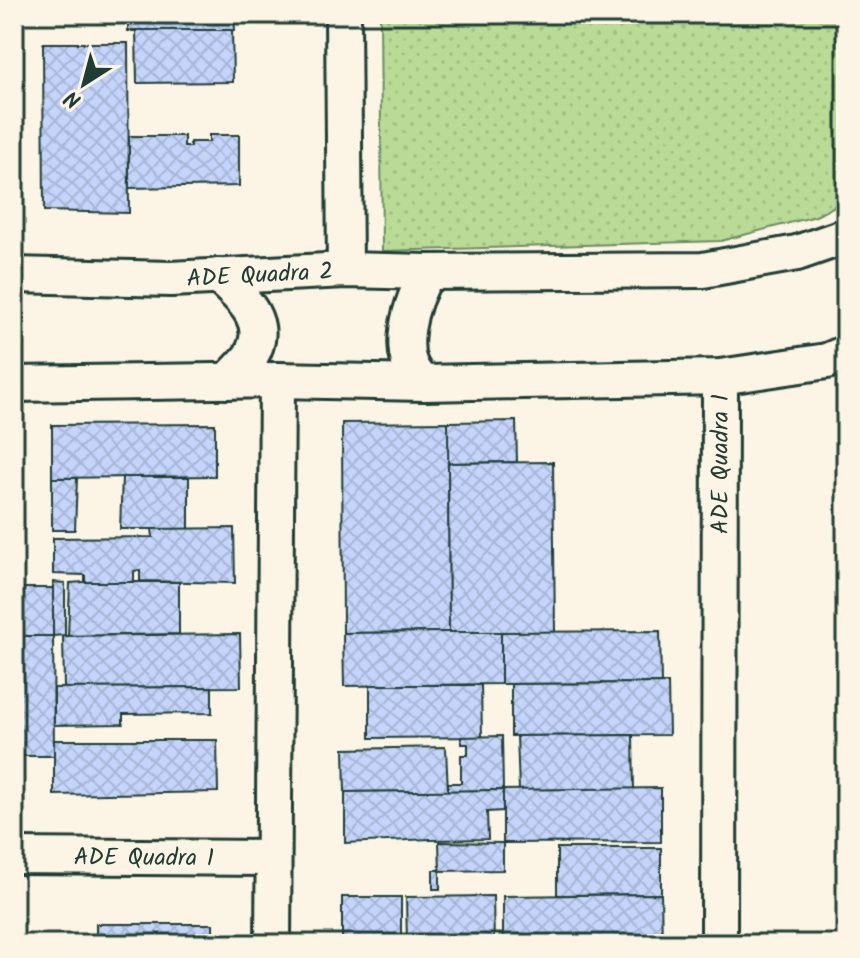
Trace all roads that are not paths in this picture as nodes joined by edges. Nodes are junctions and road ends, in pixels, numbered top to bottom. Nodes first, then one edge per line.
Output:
1 (343, 14) edge
2 (846, 236) edge
3 (345, 270) junction
4 (428, 272) junction
5 (14, 275) edge
6 (218, 276) junction
7 (846, 353) edge
8 (720, 377) junction
9 (277, 380) junction
10 (228, 381) junction
11 (424, 383) junction
12 (14, 384) edge
13 (14, 856) edge
14 (273, 858) junction
15 (273, 944) edge
16 (719, 944) edge

1 - 3 street, ADE Quadra 2
2 - 4 street
3 - 4 street
3 - 6 street, ADE Quadra 2
4 - 11 street
5 - 6 street, ADE Quadra 2
6 - 10 street
7 - 8 street
8 - 11 street, ADE Quadra 1
8 - 16 street, ADE Quadra 1
9 - 10 street, ADE Quadra 1
9 - 11 street, ADE Quadra 1
9 - 14 street
10 - 12 street, ADE Quadra 1
13 - 14 street, ADE Quadra 1
14 - 15 street

